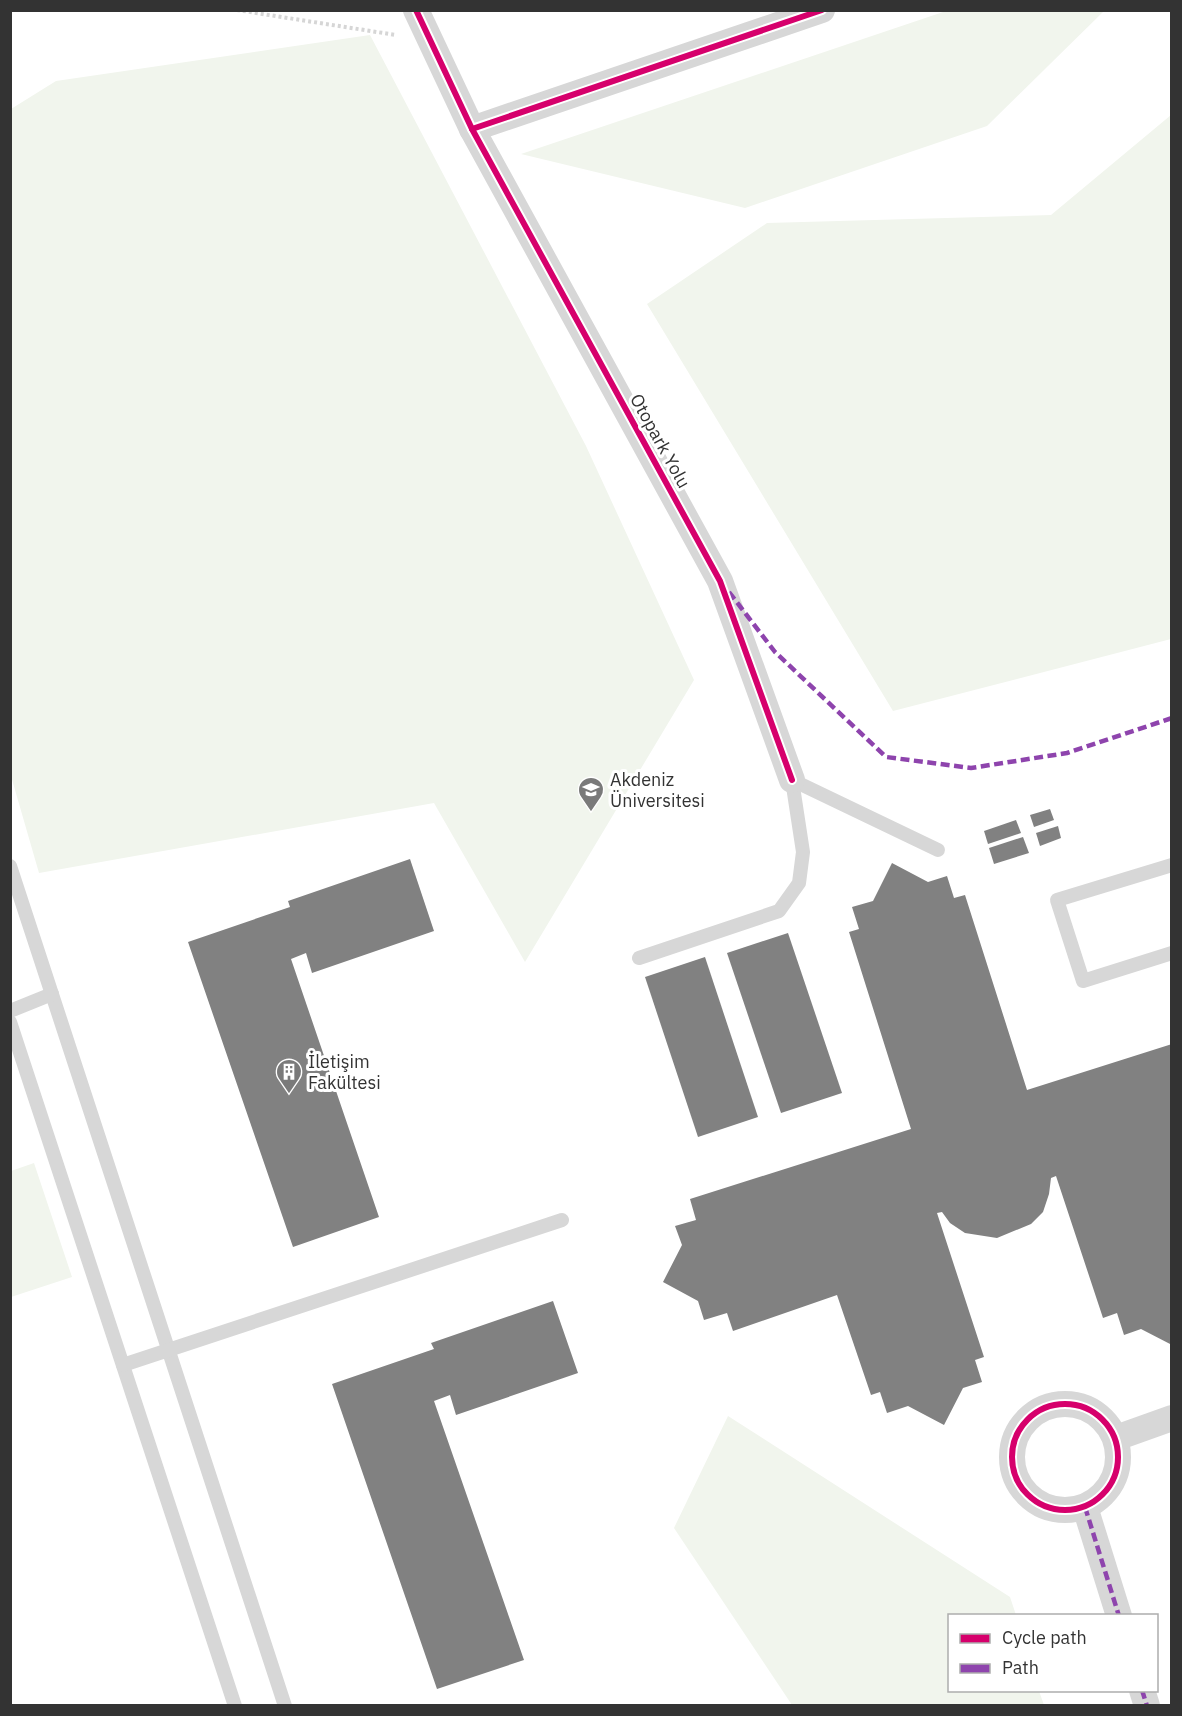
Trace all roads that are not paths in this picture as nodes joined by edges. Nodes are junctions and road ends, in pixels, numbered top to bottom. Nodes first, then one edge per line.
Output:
1 (416, 10) edge
2 (822, 10) edge
3 (472, 129) junction
4 (792, 780) junction
5 (938, 850) dead end
6 (10, 866) edge
7 (1172, 866) edge
8 (1172, 953) edge
9 (639, 958) dead end
10 (52, 994) junction
11 (10, 1011) edge
12 (10, 1022) edge
13 (562, 1220) dead end
14 (168, 1350) junction
15 (123, 1365) junction
16 (1172, 1419) edge
17 (1116, 1438) junction
18 (1085, 1507) junction
19 (1118, 1614) edge
20 (235, 1706) edge
21 (285, 1706) edge

1 - 3 street, Otopark Yolu
2 - 3 street
3 - 4 street, Otopark Yolu
4 - 5 lane
4 - 9 lane
6 - 10 lane
7 - 8 lane
10 - 11 lane
10 - 14 lane
12 - 15 lane
13 - 14 lane
14 - 15 lane
14 - 21 lane
15 - 20 lane
16 - 17 street
17 - 18 street
17 - 18 street
18 - 19 street

